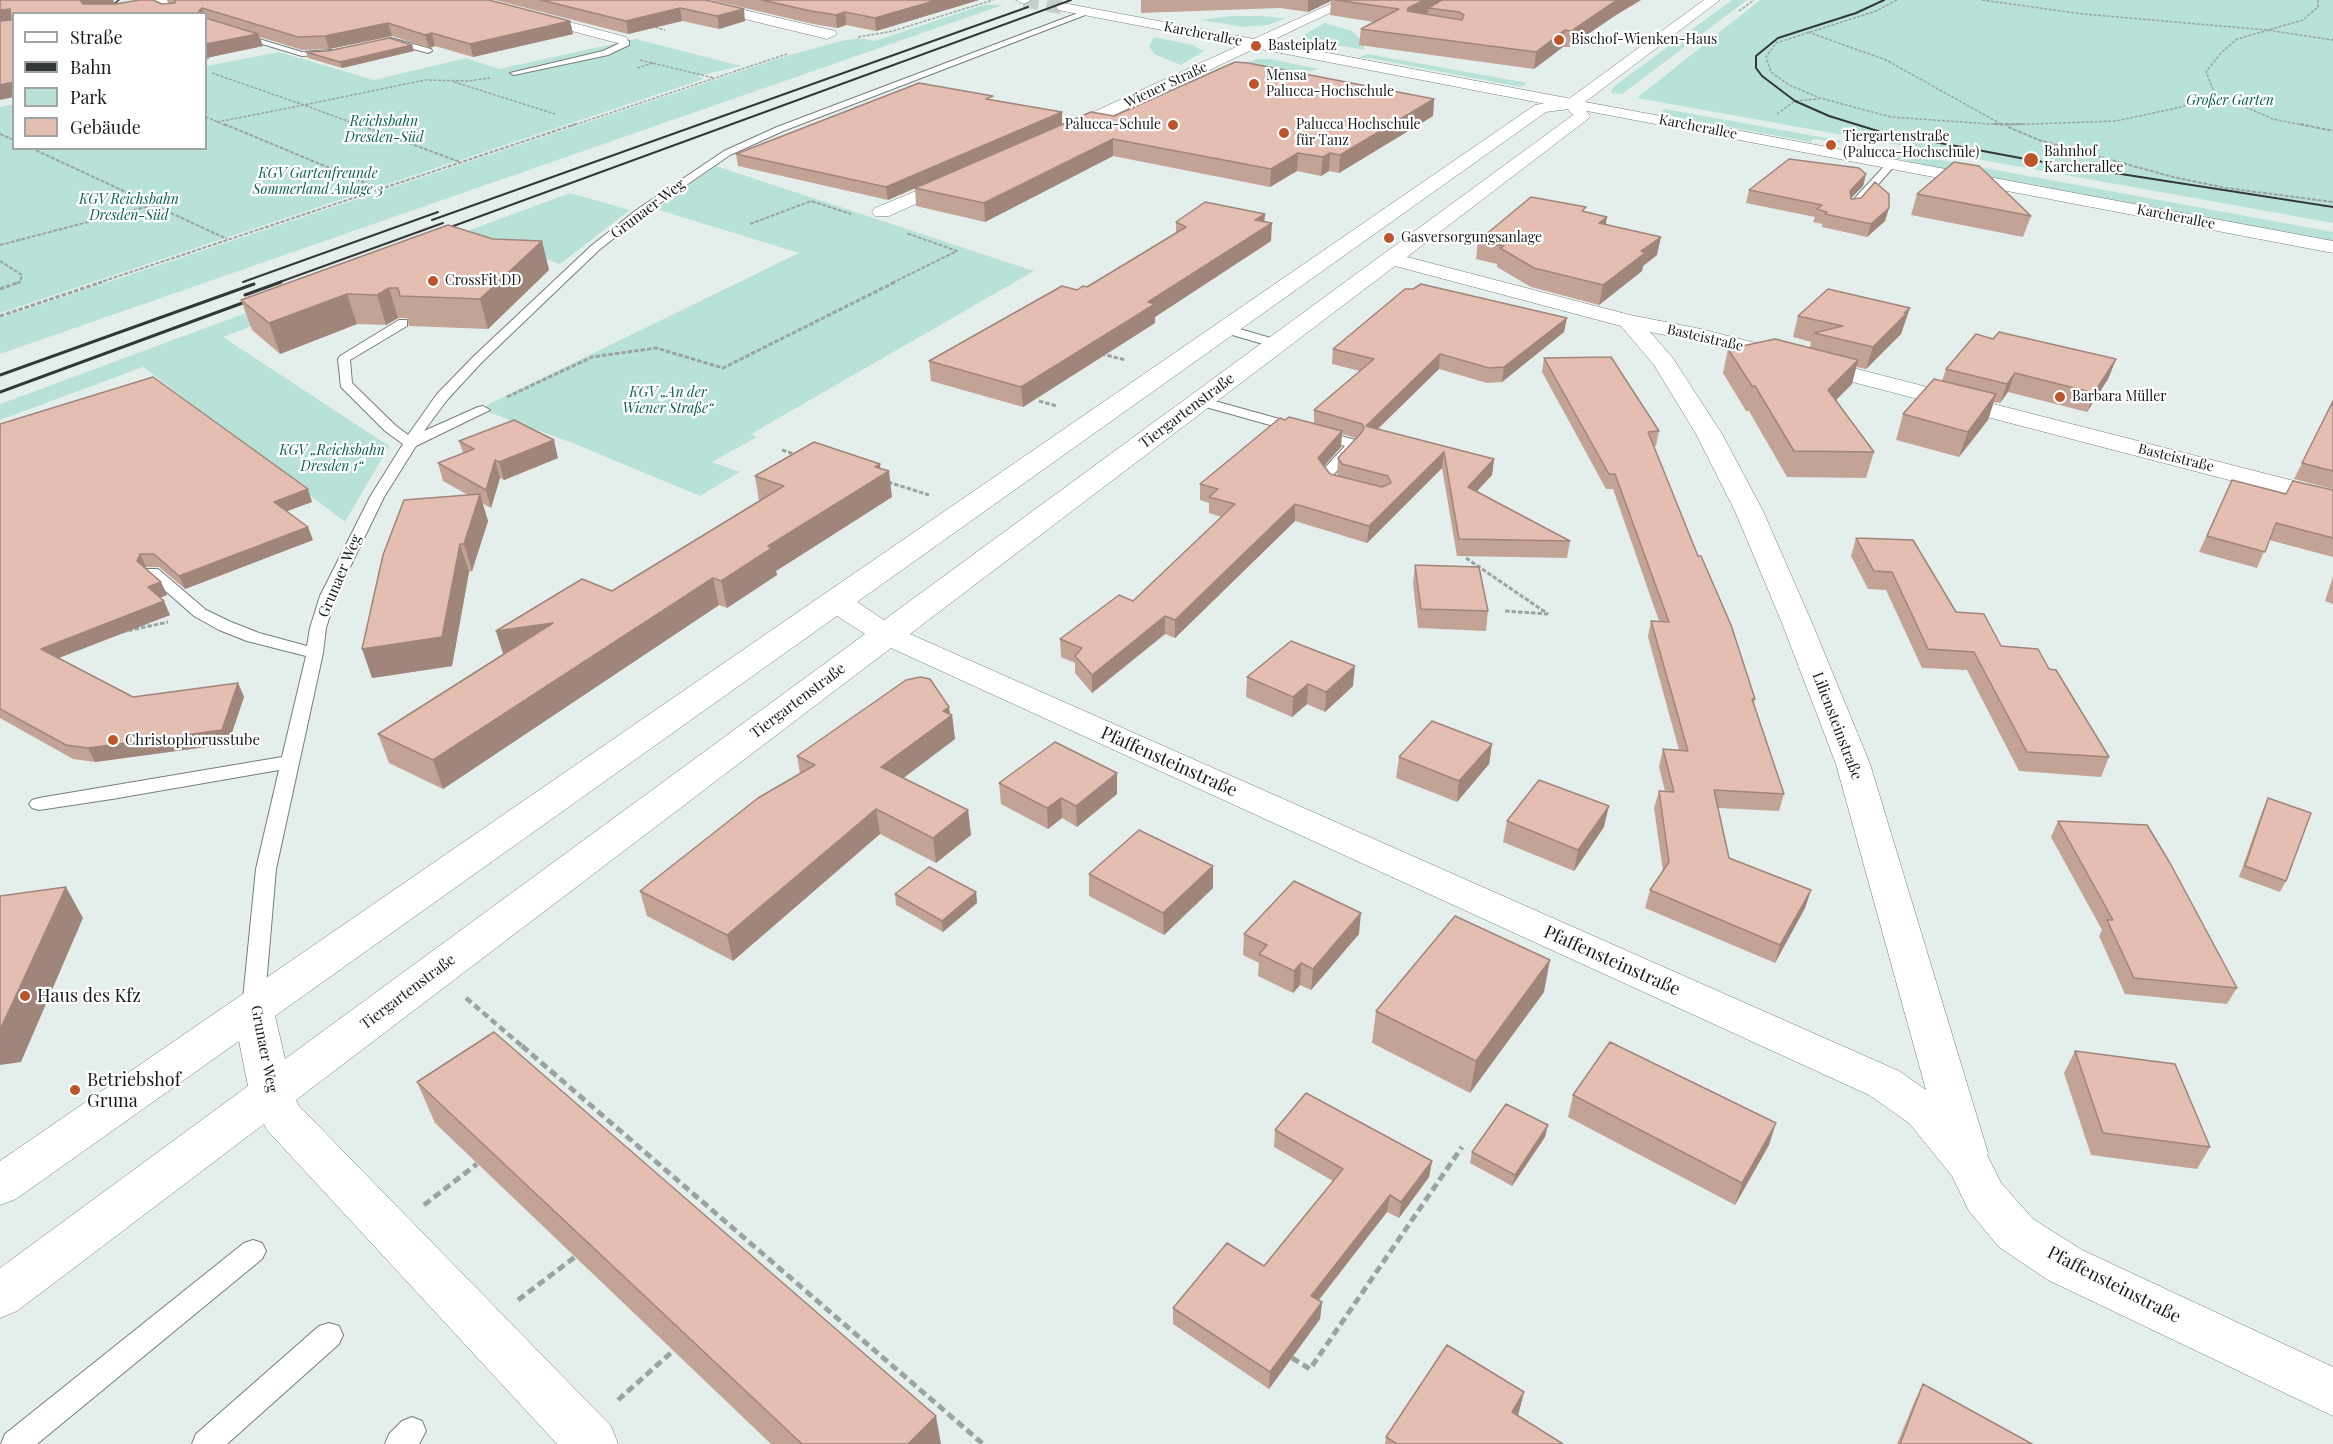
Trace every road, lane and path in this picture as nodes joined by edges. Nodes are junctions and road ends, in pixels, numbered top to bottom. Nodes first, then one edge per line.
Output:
1 (120, 0) edge
2 (471, 0) edge
3 (684, 0) edge
4 (993, 0) edge
5 (1350, 0) edge
6 (1713, 0) edge
7 (1897, 0) edge
8 (1982, 0) edge
9 (2318, 0) edge
10 (172, 5) edge
11 (133, 7) junction
12 (1063, 7) tunnel mouth
13 (105, 12) edge
14 (1089, 12) junction
15 (516, 14) junction
16 (486, 19) edge
17 (207, 25) edge
18 (2267, 30) junction
19 (1807, 32) junction
20 (827, 35) edge
21 (851, 38) edge
22 (621, 40) joint
23 (2333, 40) edge
24 (381, 42) edge
25 (325, 43) edge
26 (1575, 43) edge
27 (1256, 44) junction
28 (1607, 47) dead end
29 (290, 51) junction
30 (339, 51) edge
31 (428, 51) edge
32 (790, 53) dead end
33 (210, 58) edge
34 (207, 59) edge
35 (636, 59) dead end
36 (212, 73) dead end
37 (514, 73) joint
38 (715, 78) junction
39 (2215, 94) junction
40 (1820, 98) junction
41 (1572, 104) junction
42 (304, 105) junction
43 (207, 117) edge
44 (1771, 117) dead end
45 (217, 122) junction
46 (2004, 126) junction
47 (2333, 132) edge
48 (1046, 140) edge
49 (35, 150) edge
50 (460, 163) junction
51 (1891, 164) junction
52 (969, 174) edge
53 (380, 189) junction
54 (2333, 202) edge
55 (154, 205) junction
56 (1852, 207) edge
57 (882, 212) dead end
58 (855, 216) dead end
59 (750, 224) dead end
60 (900, 231) dead end
61 (228, 240) junction
62 (0, 245) edge
63 (2333, 247) edge
64 (1391, 259) junction
65 (0, 261) edge
66 (0, 289) edge
67 (0, 316) edge
68 (1629, 321) junction
69 (403, 323) edge
70 (1226, 329) junction
71 (1277, 344) junction
72 (1200, 401) junction
73 (483, 410) joint
74 (410, 443) junction
75 (782, 450) dead end
76 (804, 457) edge
77 (882, 481) edge
78 (1353, 490) edge
79 (2333, 499) edge
80 (970, 507) junction
81 (1466, 558) edge
82 (152, 572) edge
83 (836, 602) junction
84 (1505, 611) dead end
85 (200, 612) junction
86 (117, 633) edge
87 (886, 635) junction
88 (315, 653) junction
89 (289, 762) junction
90 (39, 804) dead end
91 (435, 972) junction
92 (253, 1009) junction
93 (271, 1094) junction
94 (1462, 1147) dead end
95 (477, 1164) edge
96 (1969, 1164) junction
97 (0, 1186) edge
98 (390, 1230) junction
99 (253, 1251) dead end
100 (574, 1257) edge
101 (0, 1296) edge
102 (481, 1327) junction
103 (329, 1335) dead end
104 (674, 1351) edge
105 (1292, 1358) edge
106 (2333, 1392) edge
107 (587, 1438) edge
108 (15, 1444) edge
109 (206, 1444) edge
110 (983, 1444) edge

1 - 11 street
2 - 15 street
3 - 20 street
4 - 21 path
5 - 27 street, Wiener Straße
6 - 41 street
7 - 19 path
8 - 18 path
9 - 18 path
10 - 11 street
11 - 13 street
12 - 14 street, Karcherallee
14 - 27 street, Karcherallee
14 - 74 lane, Grunaer Weg
15 - 16 street
15 - 22 street
17 - 29 lane
18 - 23 path
18 - 39 path
19 - 40 path
19 - 46 path
22 - 37 lane
24 - 31 lane
25 - 29 lane
26 - 28 path
27 - 41 street, Karcherallee
27 - 48 street, Wiener Straße
29 - 30 lane
32 - 38 path
33 - 34 path
35 - 38 path
36 - 42 path
37 - 42 path
38 - 50 path
39 - 46 path
39 - 47 path
40 - 44 path
40 - 46 path
41 - 51 street, Karcherallee
41 - 64 street, Tiergartenstraße
41 - 70 street
42 - 45 path
42 - 50 path
43 - 45 path
45 - 53 path
46 - 54 path
49 - 55 path
50 - 53 path
51 - 56 lane
51 - 63 street, Karcherallee
52 - 57 street
53 - 61 path
55 - 61 path
55 - 62 path
58 - 59 path
60 - 73 path
61 - 67 path
64 - 68 street, Basteistraße
64 - 71 street, Tiergartenstraße
65 - 66 path
68 - 79 street, Basteistraße
68 - 96 street, Liliensteinstraße
69 - 74 lane
70 - 71 lane
70 - 80 street
71 - 72 street, Tiergartenstraße
72 - 78 lane
72 - 87 street, Tiergartenstraße
73 - 74 lane
74 - 88 lane, Grunaer Weg
75 - 76 path
77 - 80 path
80 - 83 street
81 - 84 path
82 - 85 lane
83 - 87 street, Pfaffensteinstraße
83 - 92 street
85 - 86 path
85 - 88 lane
87 - 91 street, Tiergartenstraße
87 - 96 street, Pfaffensteinstraße
88 - 89 lane, Grunaer Weg
89 - 90 lane
89 - 92 lane, Grunaer Weg
91 - 93 street, Tiergartenstraße
91 - 110 path
92 - 93 street, Grunaer Weg
92 - 97 street
93 - 98 street, Grunaer Weg
93 - 101 street, Tiergartenstraße
94 - 105 path
95 - 98 path
96 - 106 street, Pfaffensteinstraße
98 - 102 street, Grunaer Weg
99 - 108 lane
100 - 102 path
102 - 107 street, Grunaer Weg
103 - 109 lane
104 - 107 path

